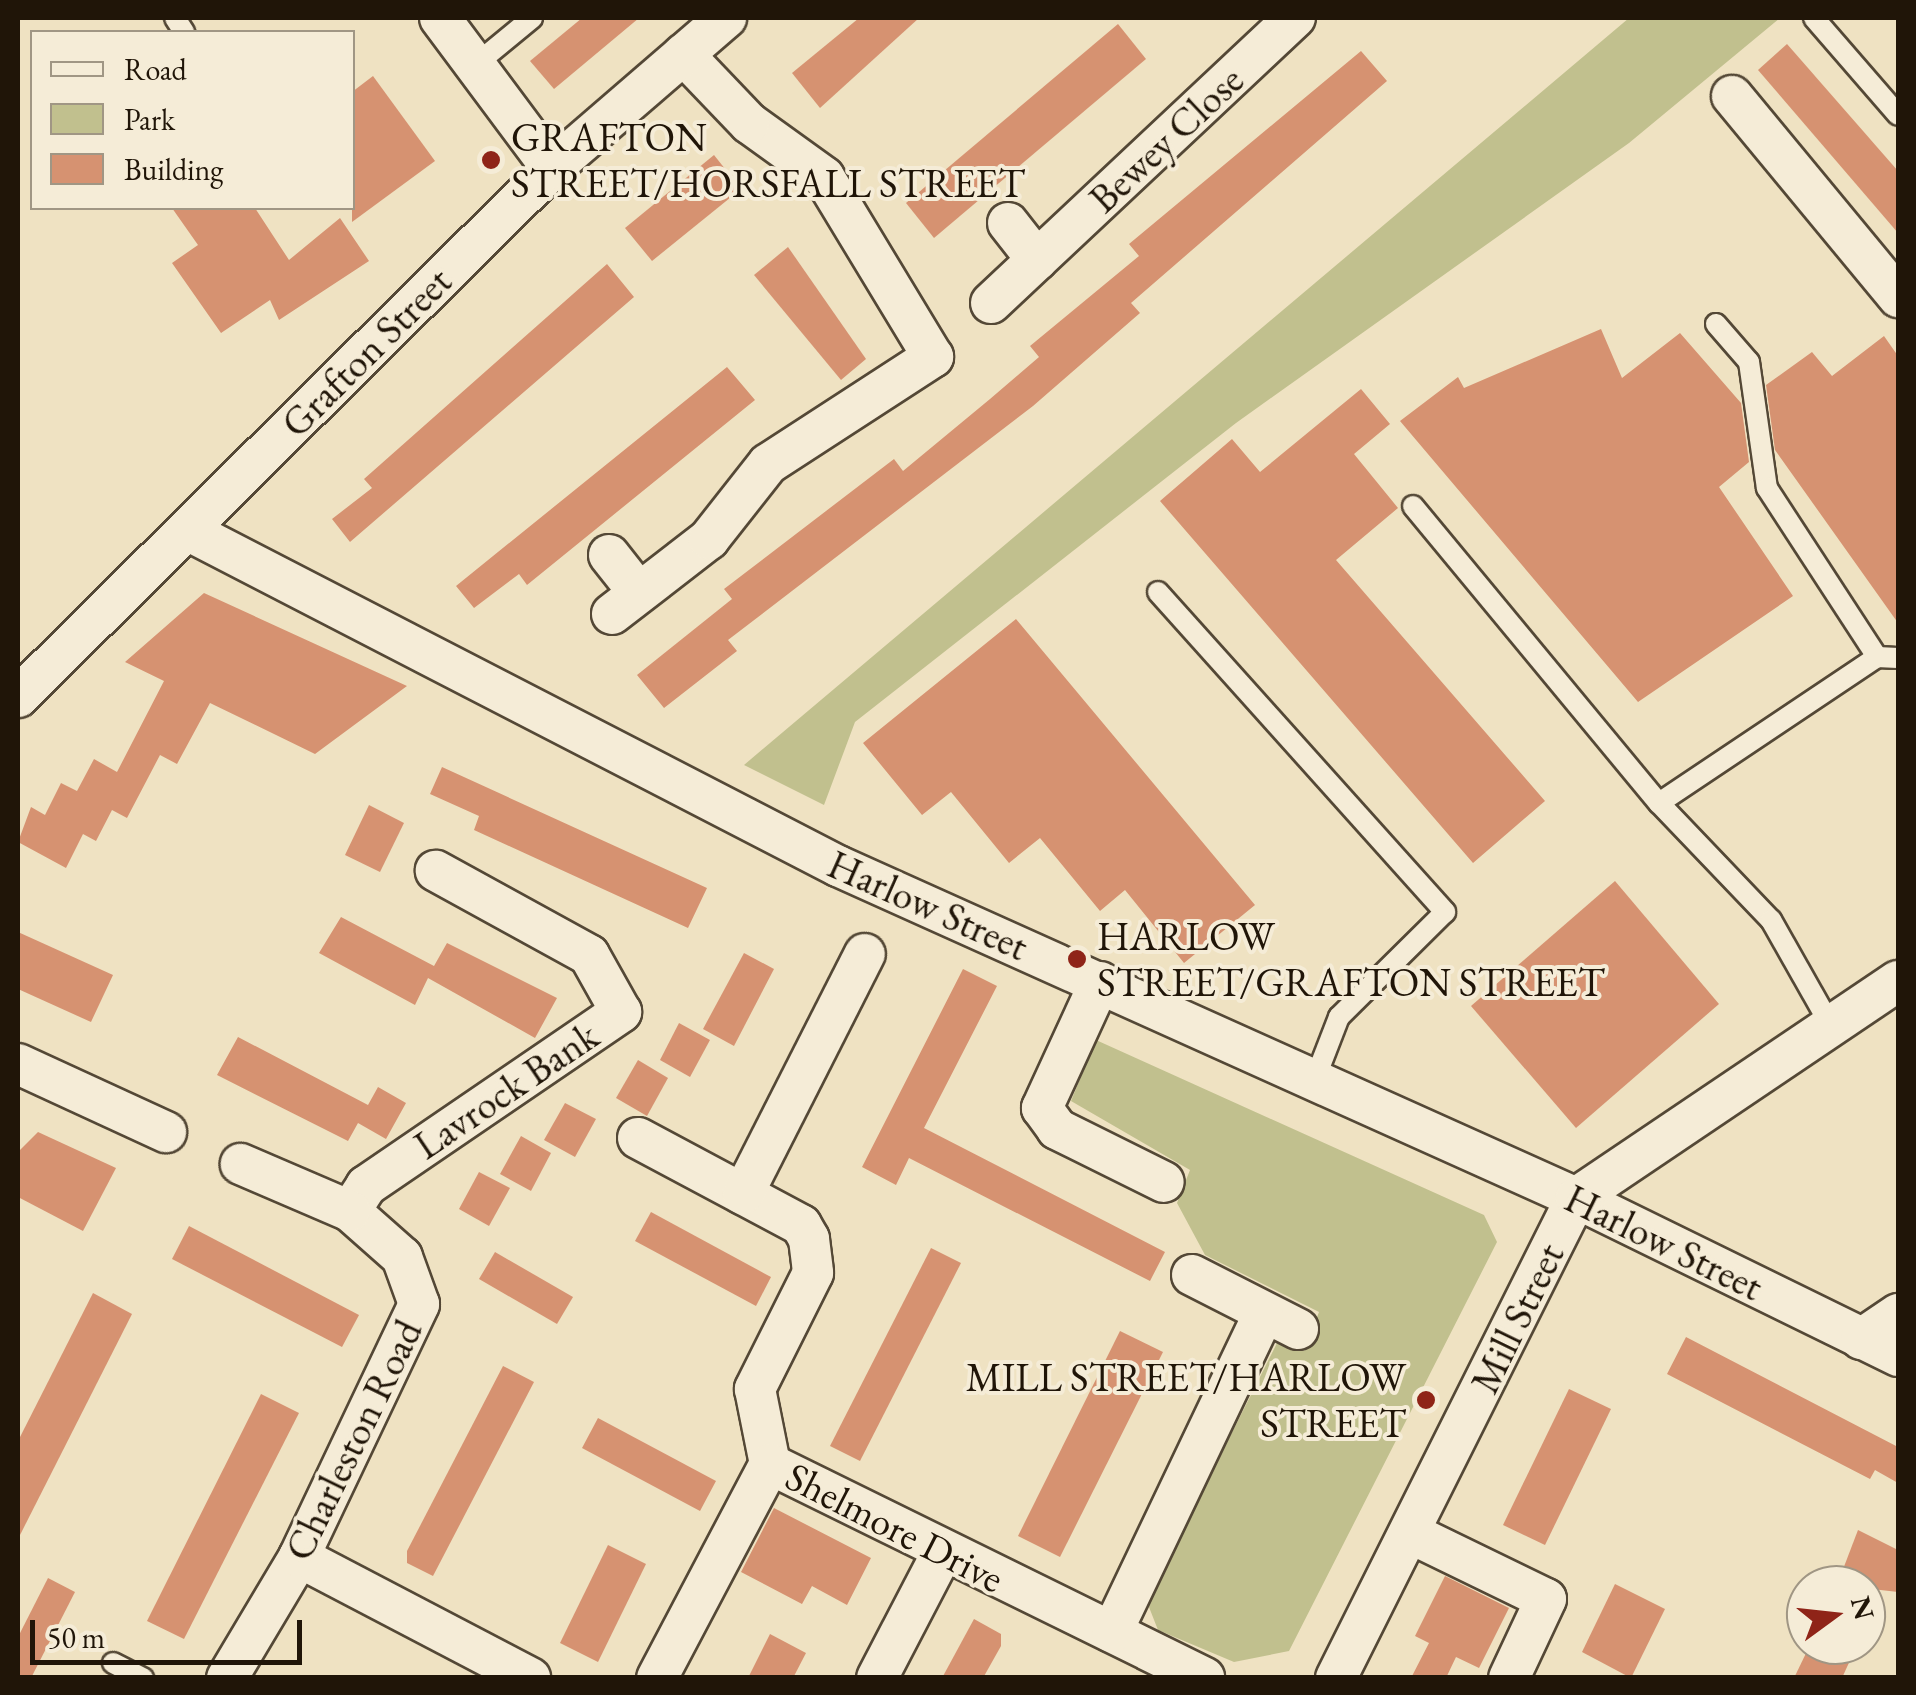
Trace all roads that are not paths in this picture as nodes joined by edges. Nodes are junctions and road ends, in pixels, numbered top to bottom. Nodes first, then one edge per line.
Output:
1 (440, 18) edge
2 (532, 18) edge
3 (726, 18) edge
4 (1294, 18) edge
5 (1814, 18) edge
6 (682, 54) junction
7 (476, 65) junction
8 (1732, 96) dead end
9 (1898, 115) edge
10 (552, 168) junction
11 (1008, 223) dead end
12 (1037, 260) junction
13 (1898, 297) edge
14 (991, 303) dead end
15 (1716, 324) dead end
16 (1413, 506) dead end
17 (186, 530) junction
18 (609, 556) dead end
19 (1158, 592) dead end
20 (1888, 657) edge
21 (18, 698) edge
22 (1659, 803) junction
23 (436, 871) dead end
24 (865, 954) dead end
25 (1898, 981) edge
26 (1100, 982) junction
27 (1832, 1026) junction
28 (18, 1064) edge
29 (1315, 1079) junction
30 (166, 1132) dead end
31 (638, 1138) dead end
32 (241, 1164) dead end
33 (1164, 1182) dead end
34 (742, 1194) junction
35 (1576, 1198) junction
36 (350, 1211) junction
37 (1192, 1275) dead end
38 (1898, 1314) edge
39 (1860, 1339) junction
40 (1898, 1356) edge
41 (770, 1464) junction
42 (1410, 1532) junction
43 (941, 1555) junction
44 (299, 1557) junction
45 (1112, 1632) junction
46 (113, 1663) dead end
47 (143, 1678) edge
48 (228, 1678) edge
49 (530, 1678) edge
50 (657, 1678) edge
51 (877, 1678) edge
52 (1204, 1678) edge
53 (1336, 1678) edge
54 (1509, 1678) edge

1 - 7 street
2 - 7 lane
3 - 6 street, Grafton Street
4 - 12 street, Bewey Close
5 - 9 lane
6 - 10 street, Grafton Street
6 - 18 street
7 - 10 street
8 - 13 street
10 - 17 street, Grafton Street
11 - 12 street
12 - 14 street, Bewey Close
15 - 20 lane
16 - 22 lane
17 - 21 street, Grafton Street
17 - 26 street, Harlow Street
19 - 29 lane
20 - 22 lane
22 - 27 lane
23 - 36 street, Lavrock Bank
24 - 34 street
25 - 27 street, Mill Street
26 - 29 street, Harlow Street
26 - 33 street
27 - 35 street, Mill Street
28 - 30 street
29 - 35 street, Harlow Street
31 - 34 street, Shelmore Drive
32 - 36 street, Charleston Road
34 - 41 street, Shelmore Drive
35 - 39 street, Harlow Street
35 - 42 street, Mill Street
36 - 44 street, Charleston Road
37 - 45 street
38 - 39 street
39 - 40 street, Harlow Street
41 - 43 street, Shelmore Drive
41 - 50 street
42 - 53 street, Mill Street
42 - 54 street
43 - 45 street, Shelmore Drive
43 - 51 street
44 - 48 street, Charleston Road
44 - 49 street
45 - 52 street, Shelmore Drive
46 - 47 lane

